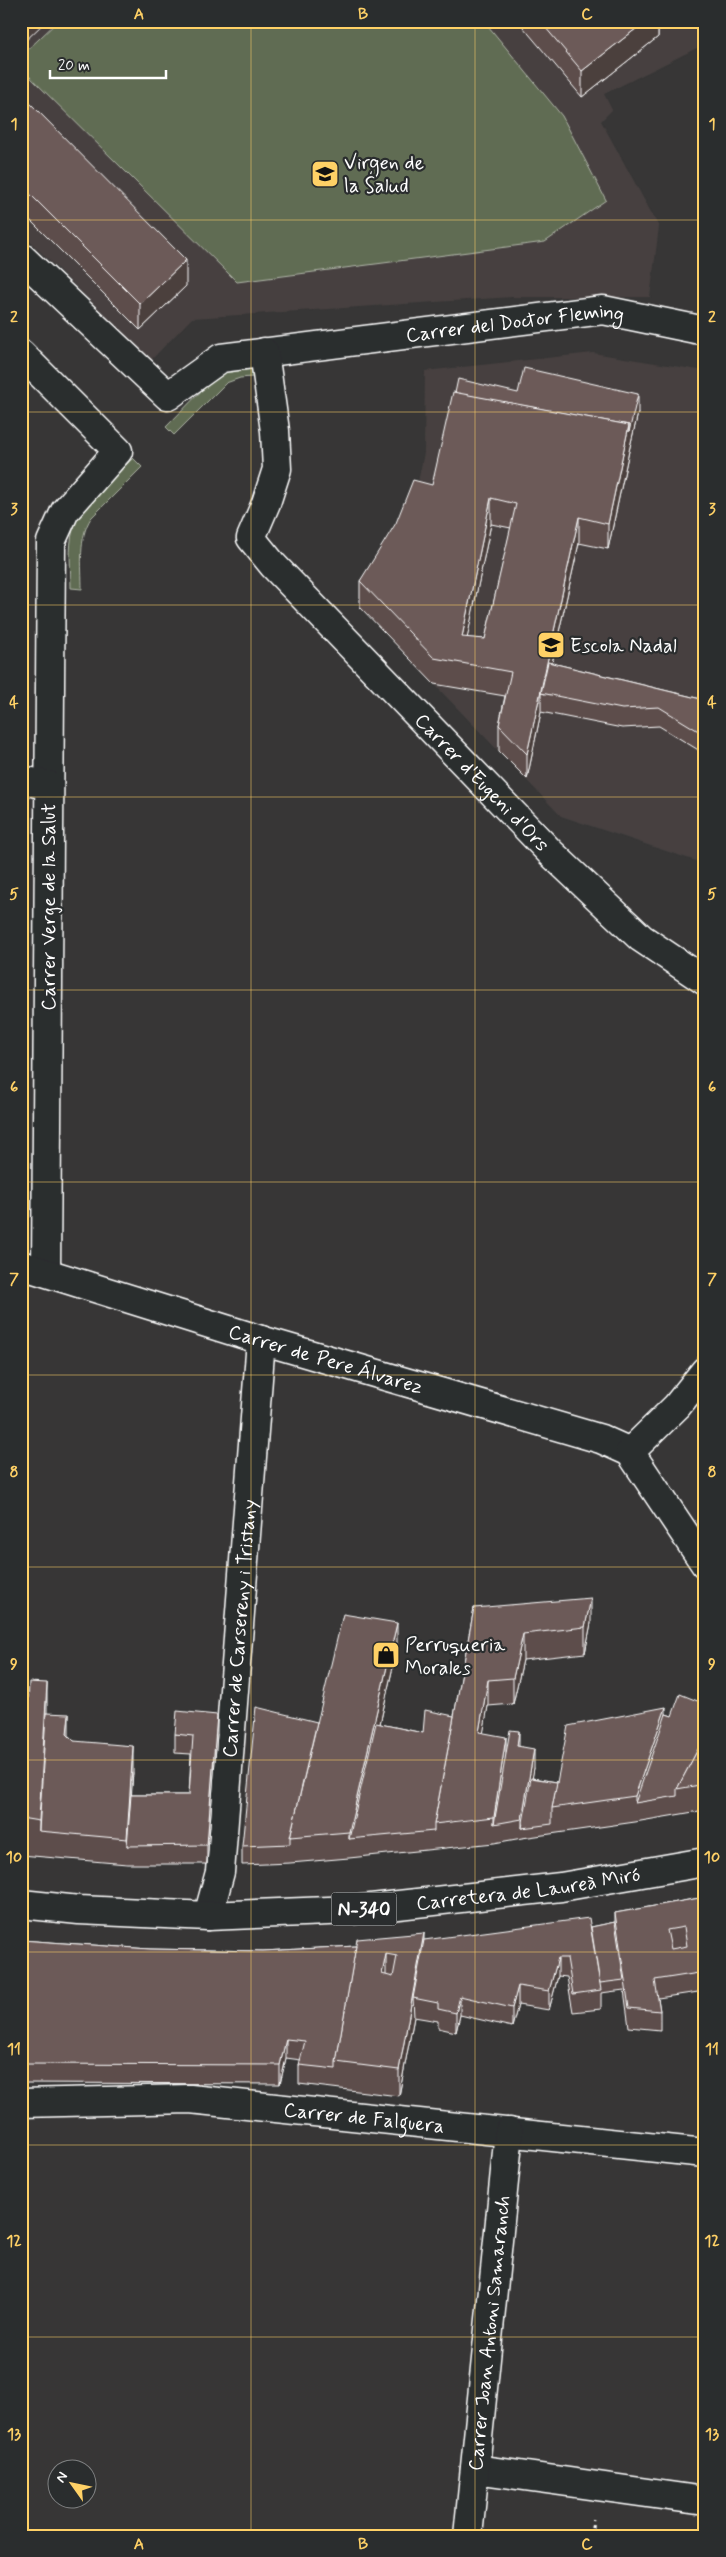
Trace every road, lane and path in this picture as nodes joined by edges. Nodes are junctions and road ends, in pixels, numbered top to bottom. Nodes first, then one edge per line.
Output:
1 (21, 257) edge
2 (705, 331) edge
3 (264, 352) junction
4 (21, 354) edge
5 (21, 780) edge
6 (48, 785) junction
7 (705, 982) edge
8 (34, 1268) edge
9 (261, 1340) junction
10 (705, 1371) edge
11 (630, 1452) junction
12 (705, 1564) edge
13 (705, 1862) edge
14 (21, 1904) edge
15 (208, 1916) junction
16 (21, 2103) edge
17 (509, 2132) junction
18 (705, 2153) edge
19 (475, 2469) junction
20 (705, 2500) edge
21 (468, 2536) edge

1 - 3 street, Carrer del Doctor Fleming
2 - 3 street, Carrer del Doctor Fleming
3 - 7 street, Carrer d'Eugeni d'Ors
4 - 6 street, Carrer Verge de la Salut
5 - 6 street
6 - 8 street, Carrer Verge de la Salut
8 - 9 street, Carrer de Pere Álvarez
9 - 11 street, Carrer de Pere Álvarez
9 - 15 street, Carrer de Carsereny i Tristany
10 - 11 street
11 - 12 street
13 - 15 street, Carretera de Laureà Miró / N-340
14 - 15 street, Carretera de Laureà Miró / N-340
16 - 17 street, Carrer de Falguera
17 - 18 street, Carrer de Falguera
17 - 19 street, Carrer Joan Antoni Samaranch
19 - 20 street
19 - 21 street, Carrer Joan Antoni Samaranch

